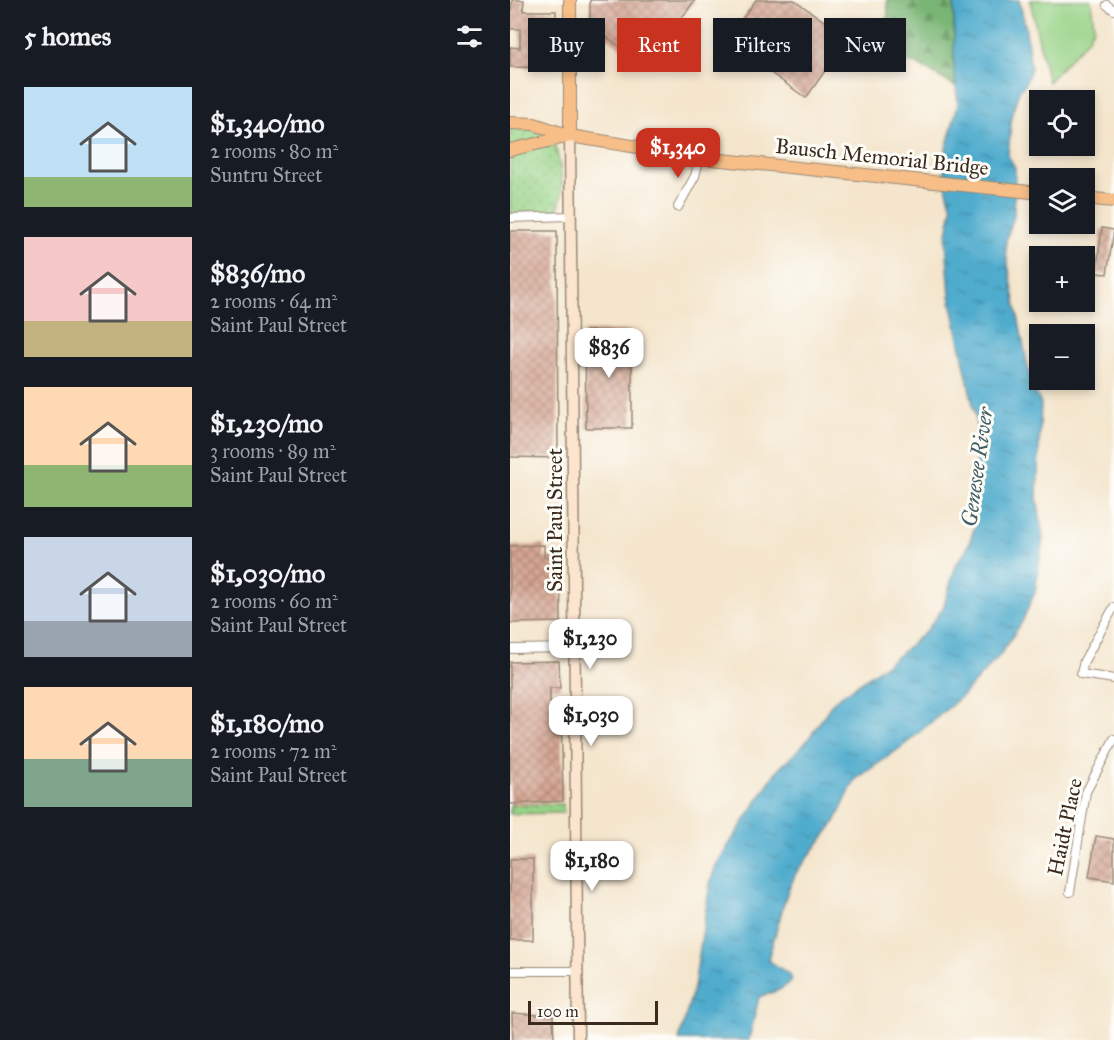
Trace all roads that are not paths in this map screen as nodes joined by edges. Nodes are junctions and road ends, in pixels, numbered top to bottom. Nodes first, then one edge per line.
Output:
1 (570, 0) edge
2 (510, 123) edge
3 (570, 136) junction
4 (510, 150) edge
5 (700, 157) junction
6 (1029, 192) edge
7 (1095, 200) edge
8 (1114, 201) edge
9 (678, 207) dead end
10 (572, 216) junction
11 (510, 218) edge
12 (1114, 607) edge
13 (575, 648) junction
14 (510, 649) edge
15 (1114, 679) edge
16 (1114, 739) edge
17 (1070, 892) dead end
18 (510, 971) edge
19 (578, 971) junction
20 (578, 1040) edge

1 - 3 main road, Saint Paul Street
2 - 3 main road
3 - 4 main road
3 - 5 main road, Bausch Memorial Bridge
3 - 10 main road, Saint Paul Street
5 - 6 main road, Bausch Memorial Bridge
5 - 9 street
7 - 8 main road
10 - 11 street
10 - 13 main road, Saint Paul Street
12 - 15 street
13 - 14 street
13 - 19 main road, Saint Paul Street
16 - 17 street, Haidt Place
18 - 19 street
19 - 20 main road, Saint Paul Street

